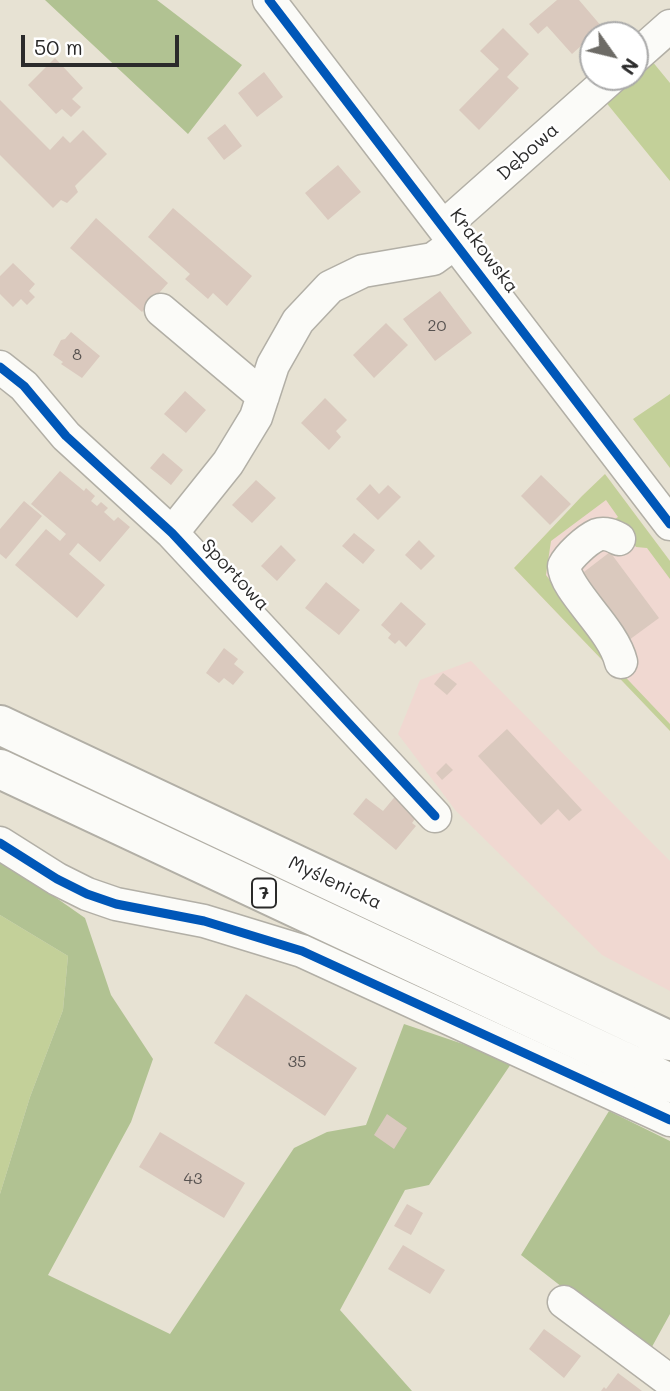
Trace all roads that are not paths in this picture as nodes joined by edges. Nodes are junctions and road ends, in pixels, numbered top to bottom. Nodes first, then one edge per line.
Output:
1 (269, 0) edge
2 (670, 26) edge
3 (649, 45) edge
4 (598, 91) edge
5 (449, 235) junction
6 (161, 310) dead end
7 (0, 367) edge
8 (263, 396) junction
9 (667, 514) edge
10 (172, 533) junction
11 (620, 539) dead end
12 (621, 662) dead end
13 (0, 725) edge
14 (0, 769) edge
15 (435, 816) dead end
16 (0, 843) edge
17 (670, 1041) edge
18 (670, 1083) edge
19 (670, 1121) edge
20 (564, 1302) dead end
21 (670, 1381) edge

1 - 5 street, Krakowska
2 - 3 street
4 - 5 street, Dębowa
5 - 8 street
5 - 9 street, Krakowska
6 - 8 street
7 - 10 street, Sportowa
8 - 10 street
10 - 15 street, Sportowa
11 - 12 street
13 - 17 highway, Myślenicka / 7
14 - 18 highway, Myślenicka / 7
16 - 19 street
20 - 21 street

